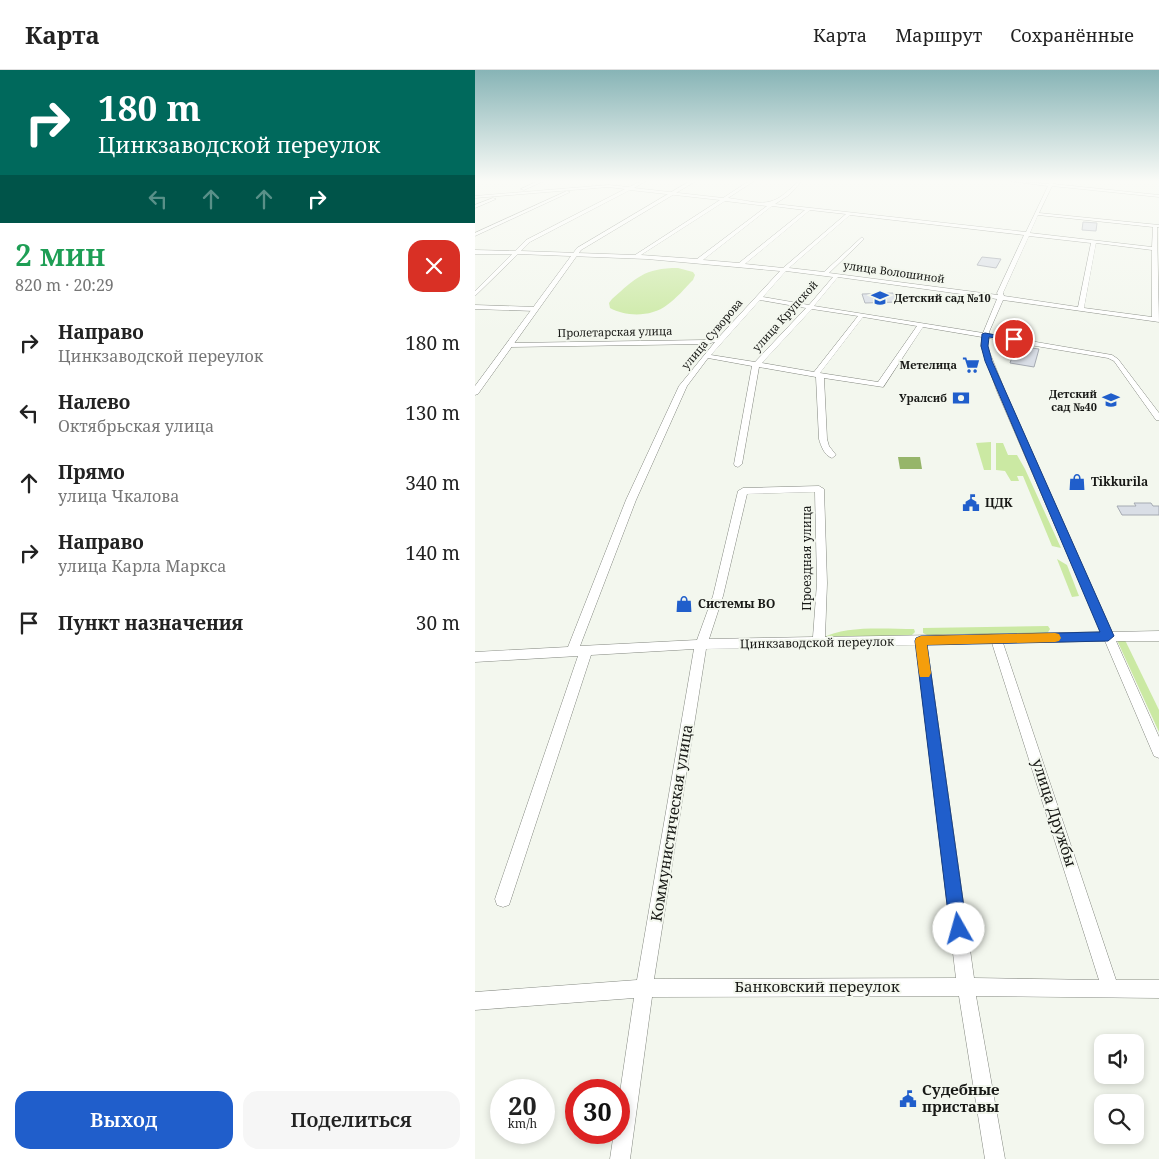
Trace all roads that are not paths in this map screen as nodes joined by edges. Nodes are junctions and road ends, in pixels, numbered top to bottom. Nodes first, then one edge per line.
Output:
1 (545, 232) edge
2 (606, 232) edge
3 (673, 232) edge
4 (735, 232) edge
5 (780, 232) edge
6 (828, 232) edge
7 (1016, 232) edge
8 (1157, 232) edge
9 (1027, 233) junction
10 (863, 238) dead end
11 (1095, 242) junction
12 (1157, 248) edge
13 (517, 251) junction
14 (475, 252) edge
15 (576, 252) junction
16 (635, 257) junction
17 (698, 261) junction
18 (740, 264) junction
19 (786, 268) junction
20 (826, 273) junction
21 (837, 275) junction
22 (475, 294) edge
23 (1001, 297) junction
24 (757, 298) junction
25 (475, 307) edge
26 (810, 307) junction
27 (535, 309) junction
28 (1081, 309) junction
29 (862, 315) junction
30 (1157, 320) edge
31 (921, 325) junction
32 (985, 334) junction
33 (721, 339) junction
34 (706, 342) junction
35 (510, 345) junction
36 (712, 349) junction
37 (706, 356) junction
38 (756, 364) junction
39 (818, 375) junction
40 (475, 392) edge
41 (1159, 418) edge
42 (832, 455) dead end
43 (739, 464) dead end
44 (743, 491) joint
45 (1108, 636) junction
46 (1159, 636) edge
47 (996, 639) junction
48 (921, 641) junction
49 (819, 642) junction
50 (701, 644) junction
51 (579, 651) junction
52 (475, 657) edge
53 (1159, 752) edge
54 (503, 899) dead end
55 (966, 987) junction
56 (644, 988) junction
57 (1110, 988) junction
58 (1159, 989) edge
59 (475, 1001) edge
60 (620, 1159) edge
61 (995, 1159) edge

1 - 13 street
2 - 15 main road
3 - 16 street
4 - 17 street
5 - 18 street
6 - 19 street, улица Суворова
7 - 9 street
8 - 12 street
9 - 11 street
9 - 23 street
10 - 20 street
11 - 12 street
11 - 28 street
12 - 30 street
13 - 14 street, улица Волошиной
13 - 15 street, улица Волошиной
13 - 22 street
15 - 16 street, улица Волошиной
15 - 27 main road
16 - 17 street, улица Волошиной
17 - 18 street, улица Волошиной
18 - 19 street, улица Волошиной
19 - 20 street, улица Волошиной
19 - 24 street, улица Суворова
20 - 21 street, улица Волошиной
21 - 23 street, улица Волошиной
21 - 26 street, улица Крупской
23 - 28 street, улица Волошиной
23 - 32 street
24 - 26 street
24 - 33 street, улица Суворова
25 - 27 street
26 - 29 street
26 - 38 street, улица Крупской
27 - 35 main road
28 - 30 street, улица Волошиной
29 - 31 street
29 - 39 street
31 - 32 street
31 - 39 street
32 - 41 street
32 - 45 street
33 - 34 street, Пролетарская улица
33 - 36 street, улица Суворова
34 - 35 street, Пролетарская улица
34 - 36 street
35 - 40 main road
36 - 37 street, улица Суворова
37 - 38 street
37 - 51 street, улица Суворова
38 - 39 street
38 - 43 street, улица Крупской
39 - 42 street
44 - 49 street, Проездная улица
44 - 50 street, Коммунистическая улица
45 - 46 street, Цинкзаводской переулок
45 - 47 street, Цинкзаводской переулок
45 - 53 street
47 - 48 street, Цинкзаводской переулок
47 - 57 street, улица Дружбы
48 - 49 street, Цинкзаводской переулок
48 - 55 street
49 - 50 street, Цинкзаводской переулок
50 - 51 street, Цинкзаводской переулок
50 - 56 street, Коммунистическая улица
51 - 52 street, Цинкзаводской переулок
51 - 54 street, улица Суворова
55 - 56 street, Банковский переулок
55 - 57 street, Банковский переулок
55 - 61 street
56 - 59 street, Банковский переулок
56 - 60 street, Коммунистическая улица
57 - 58 street, Банковский переулок

